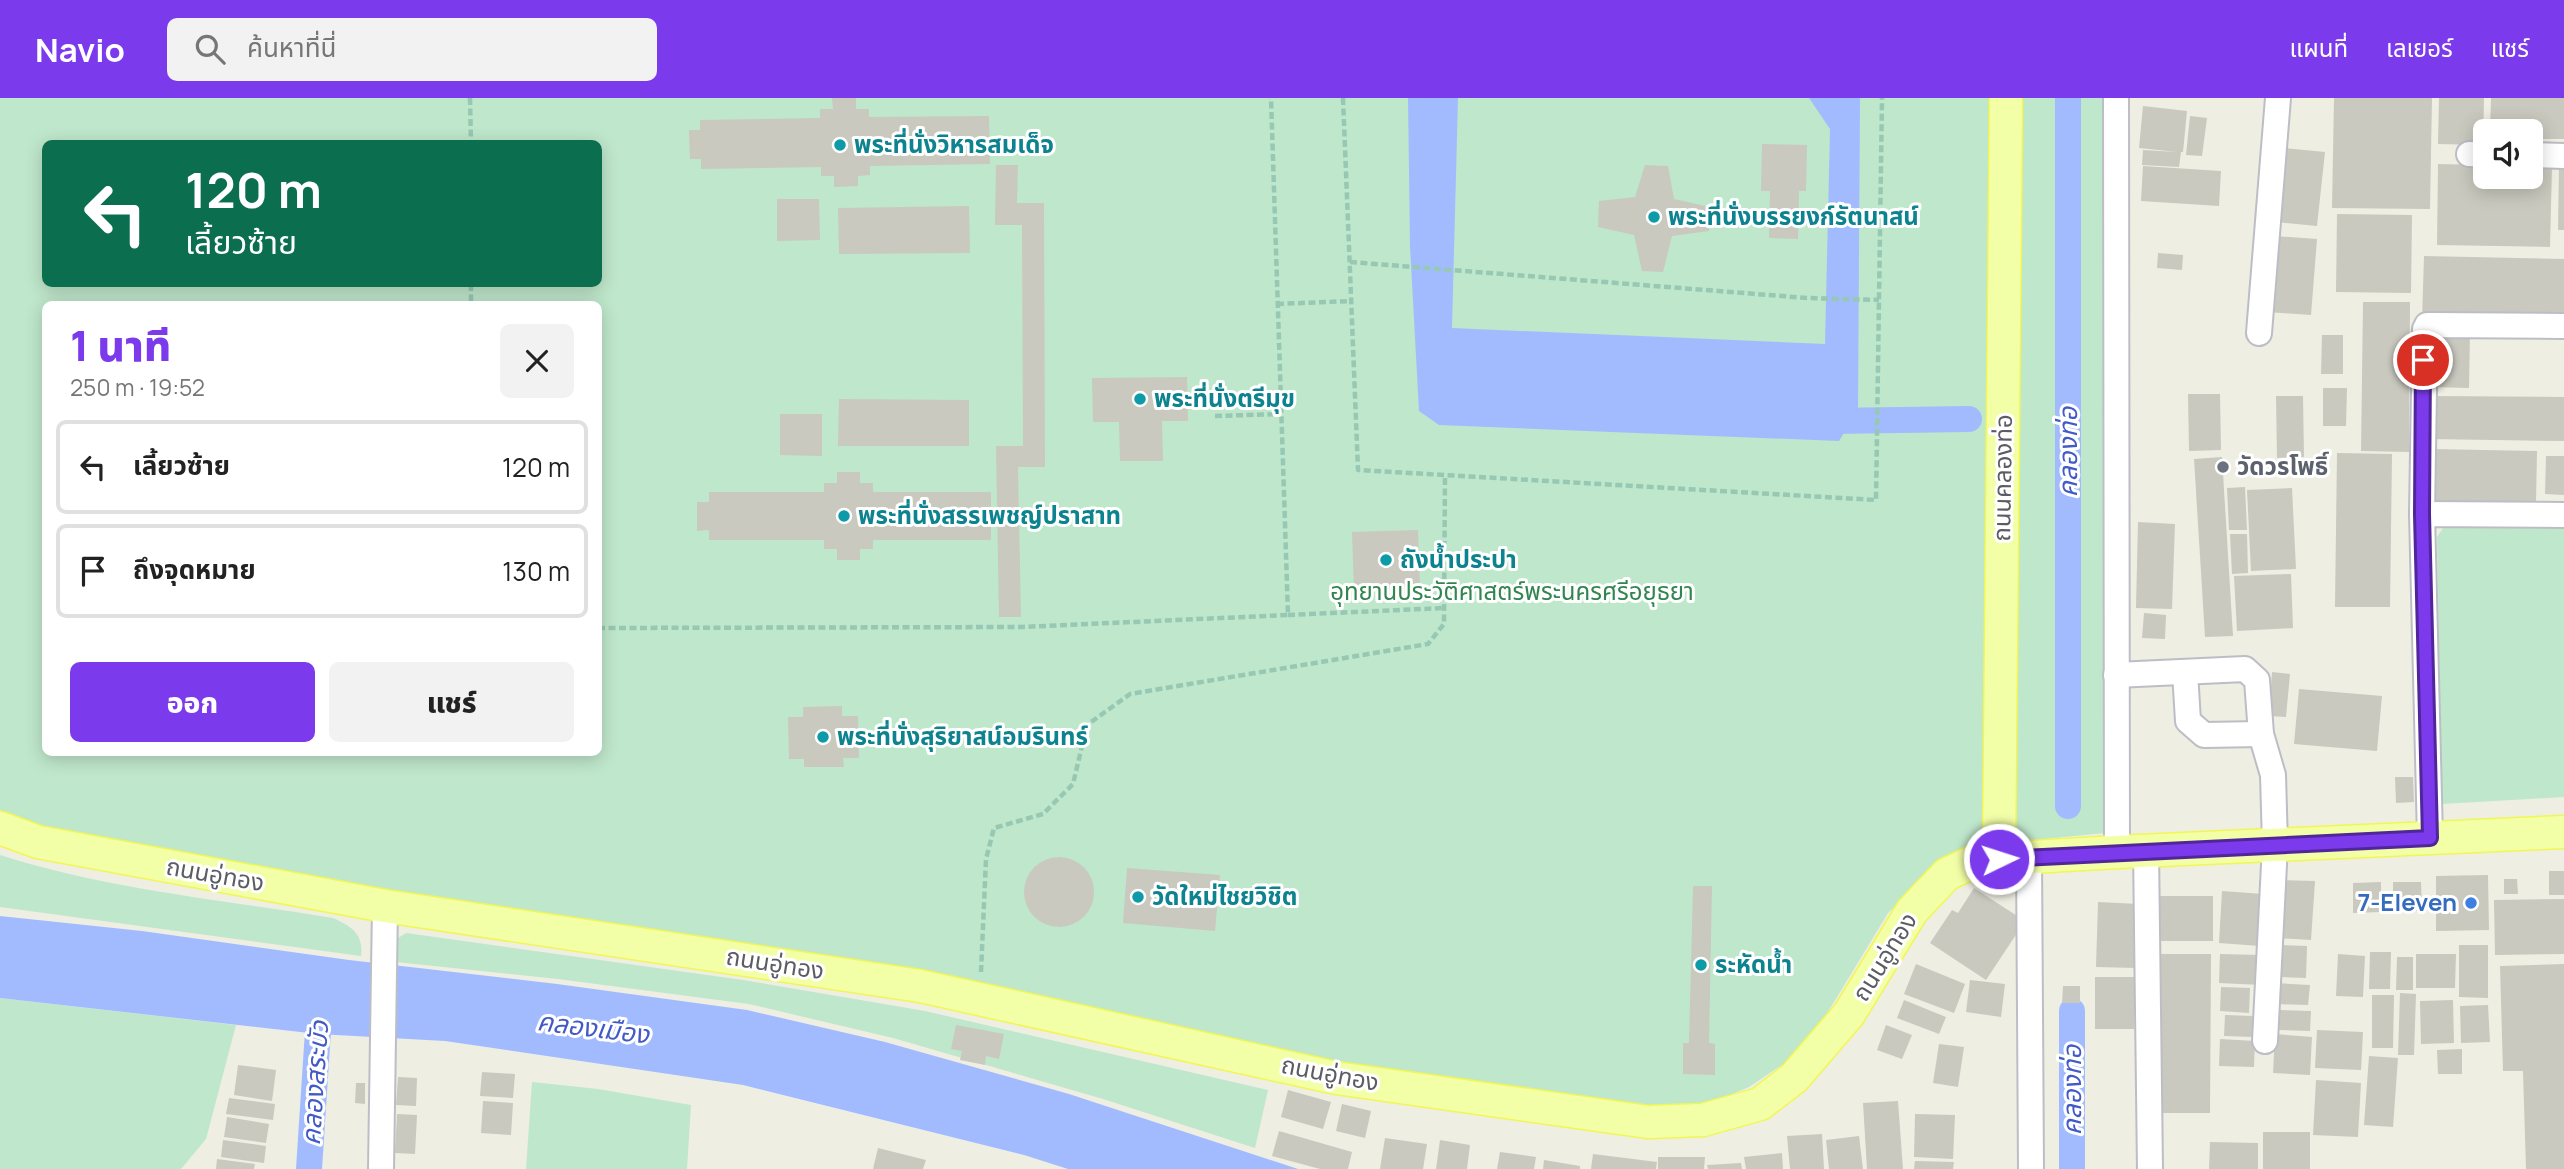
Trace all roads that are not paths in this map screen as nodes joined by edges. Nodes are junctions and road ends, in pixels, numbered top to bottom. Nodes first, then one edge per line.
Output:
1 (2006, 98) edge
2 (2116, 98) edge
3 (2278, 98) edge
4 (2543, 155) edge
5 (2564, 156) edge
6 (2564, 326) edge
7 (2259, 334) dead end
8 (2422, 514) junction
9 (2564, 515) edge
10 (2185, 672) junction
11 (2116, 675) junction
12 (2261, 734) junction
13 (0, 828) edge
14 (2564, 832) edge
15 (2430, 838) junction
16 (2275, 845) junction
17 (2131, 851) junction
18 (2014, 858) junction
19 (385, 906) junction
20 (2265, 1041) dead end
21 (381, 1169) edge
22 (2031, 1169) edge
23 (2150, 1169) edge

1 - 18 main road, ถนนคลองท่อ
2 - 11 street
3 - 7 street
4 - 5 street
6 - 8 street
8 - 9 street
8 - 15 street
10 - 11 street
10 - 12 street
10 - 12 street
11 - 17 street
12 - 16 street
13 - 19 main road, ถนนอู่ทอง
14 - 15 main road, ถนนอู่ทอง
15 - 16 main road, ถนนอู่ทอง
16 - 17 main road, ถนนอู่ทอง
16 - 20 street
17 - 18 main road, ถนนอู่ทอง
17 - 23 street
18 - 19 main road, ถนนอู่ทอง
18 - 22 street
19 - 21 street

